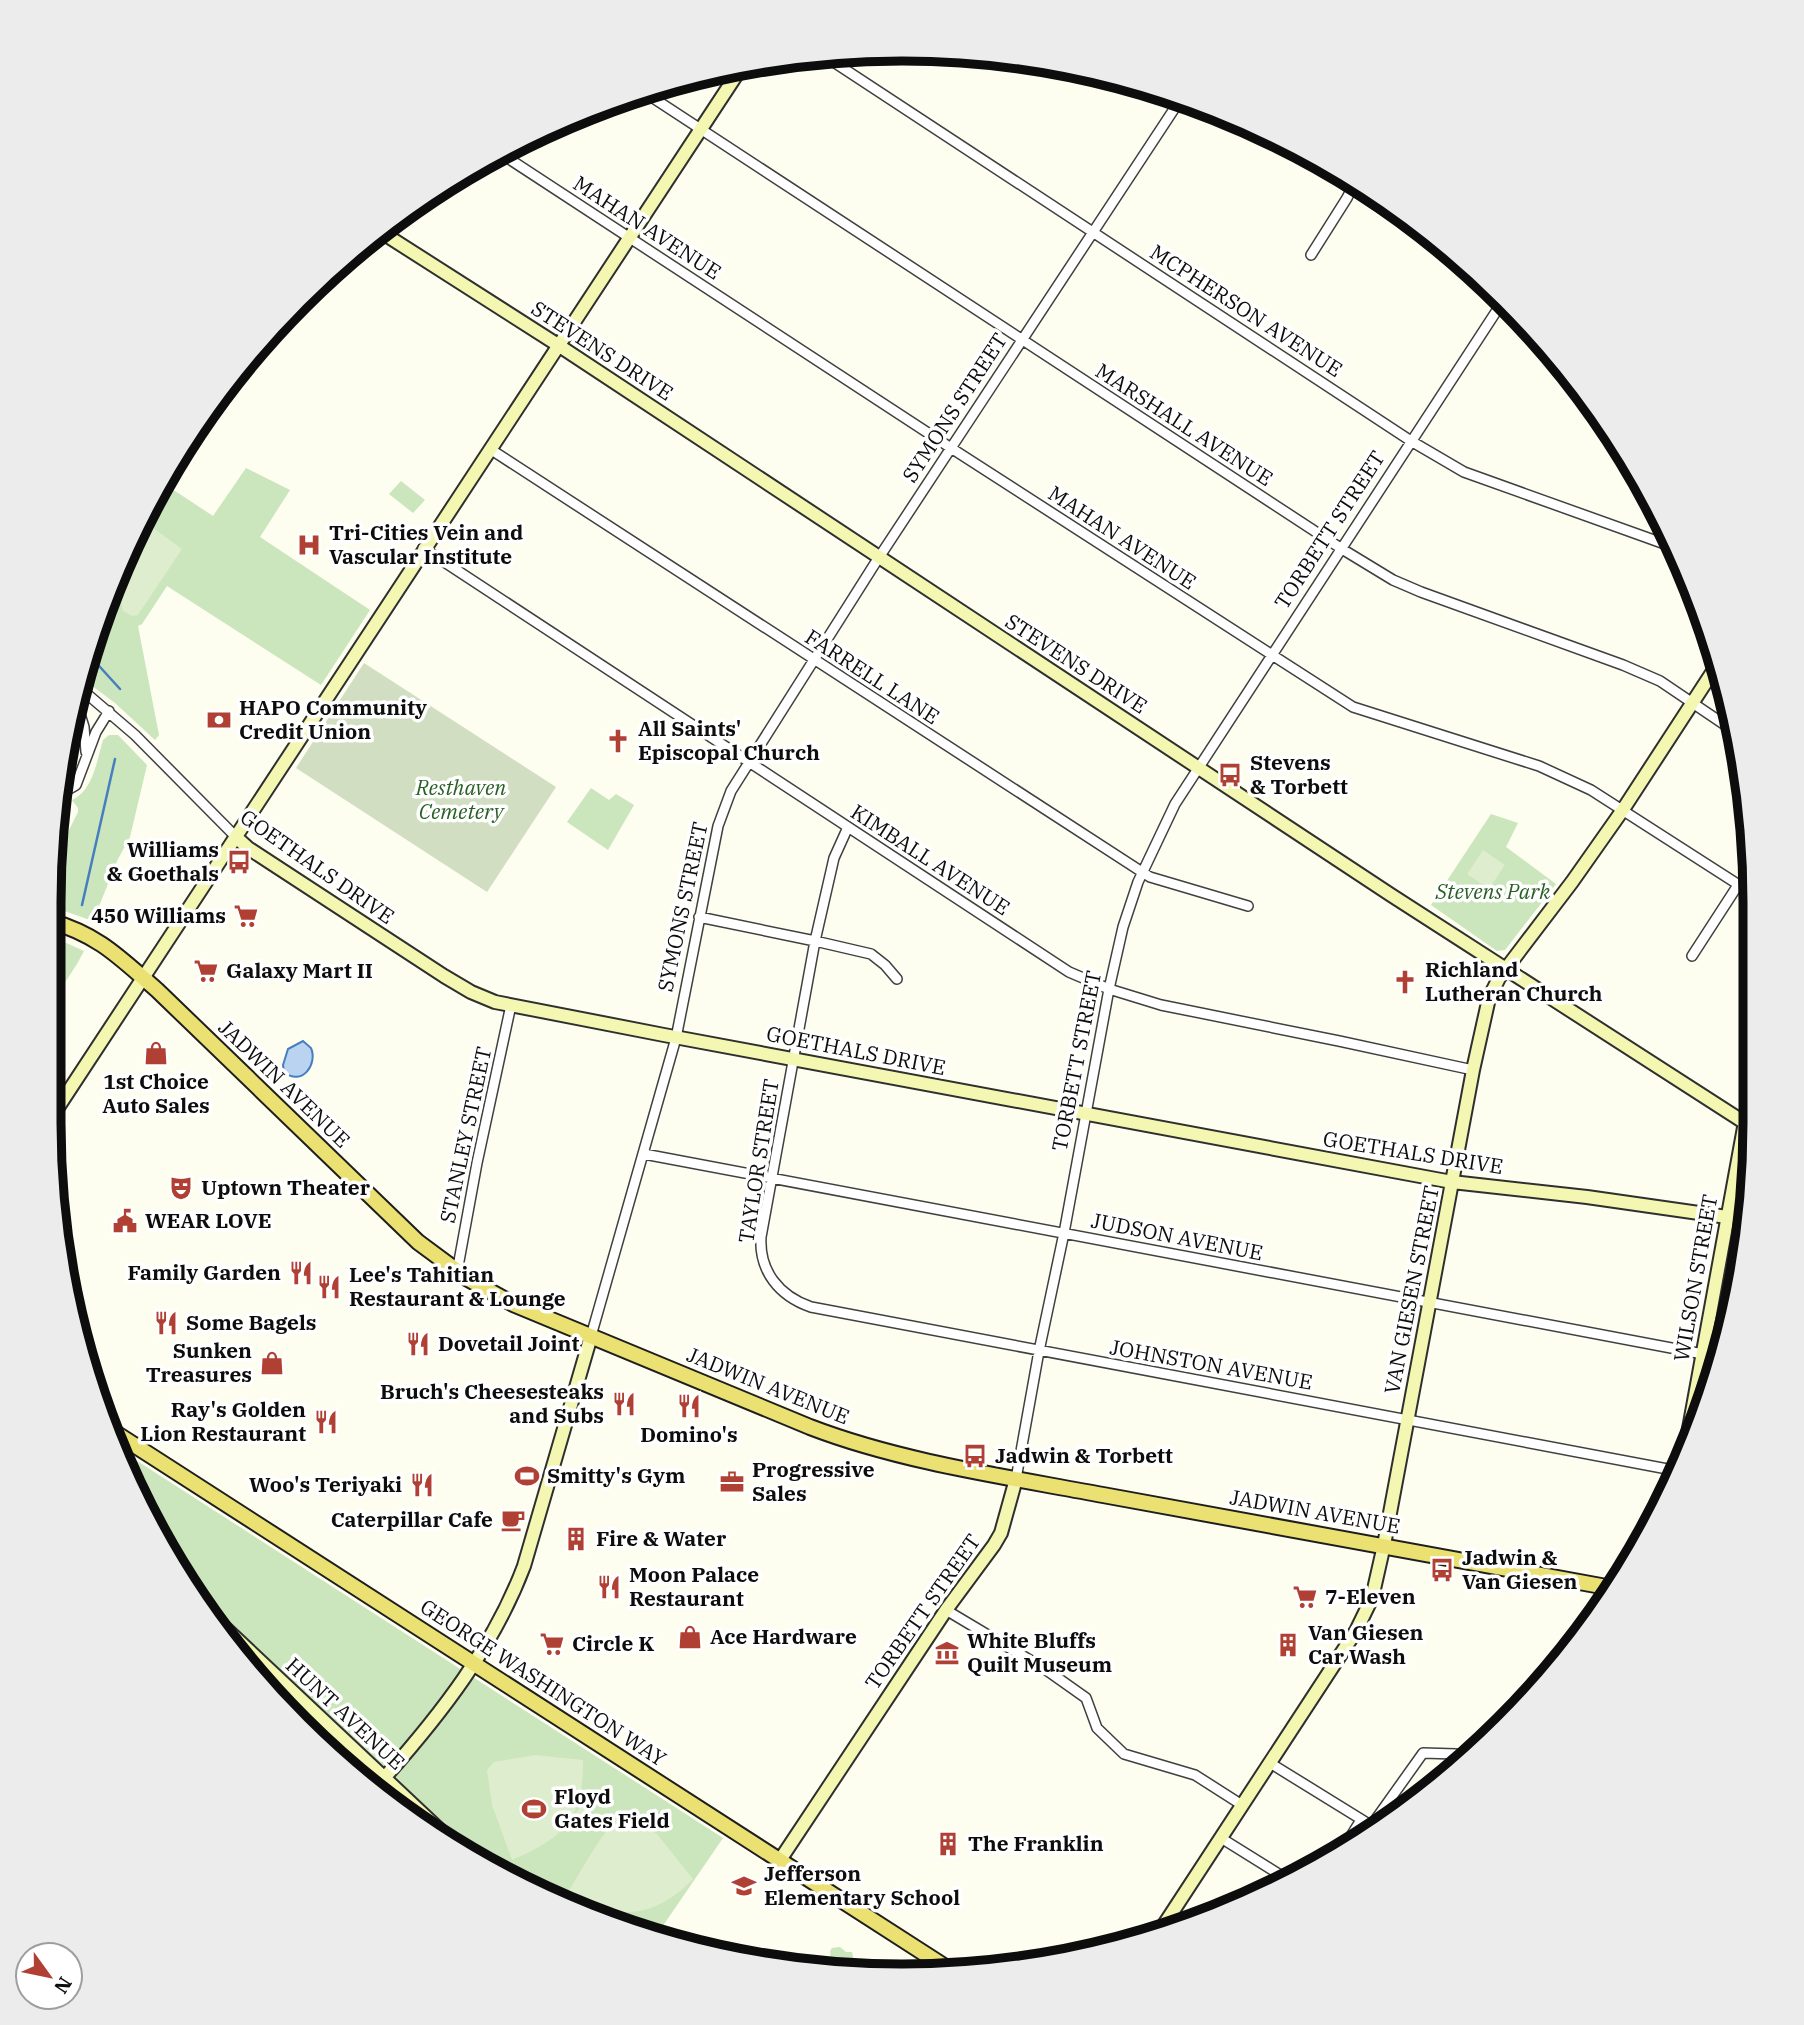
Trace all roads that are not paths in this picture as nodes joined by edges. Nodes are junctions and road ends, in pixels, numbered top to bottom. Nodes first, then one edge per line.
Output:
1 (836, 64) edge
2 (735, 78) edge
3 (655, 99) edge
4 (1175, 107) edge
5 (701, 129) junction
6 (509, 159) edge
7 (1350, 191) edge
8 (1093, 232) junction
9 (388, 237) edge
10 (630, 238) junction
11 (1311, 255) dead end
12 (1498, 308) edge
13 (1023, 340) junction
14 (558, 345) junction
15 (1411, 441) junction
16 (951, 448) junction
17 (490, 449) junction
18 (1662, 543) edge
19 (423, 548) junction
20 (1342, 549) junction
21 (879, 558) junction
22 (1271, 656) junction
23 (814, 660) junction
24 (1711, 674) edge
25 (88, 694) edge
26 (1692, 703) junction
27 (109, 711) junction
28 (82, 719) edge
29 (1724, 724) edge
30 (748, 762) junction
31 (85, 764) junction
32 (1199, 767) junction
33 (68, 789) edge
34 (1622, 811) junction
35 (848, 827) junction
36 (237, 838) junction
37 (1142, 872) junction
38 (1738, 885) junction
39 (1742, 888) edge
40 (1248, 906) dead end
41 (699, 917) junction
42 (61, 925) edge
43 (815, 941) junction
44 (1692, 956) dead end
45 (1506, 969) junction
46 (143, 978) junction
47 (897, 979) dead end
48 (1109, 989) junction
49 (510, 1005) junction
50 (677, 1038) junction
51 (793, 1059) junction
52 (1473, 1070) junction
53 (61, 1103) edge
54 (1086, 1114) junction
55 (1743, 1121) edge
56 (644, 1154) junction
57 (1742, 1155) edge
58 (773, 1178) junction
59 (1452, 1182) junction
60 (1727, 1217) junction
61 (1064, 1233) junction
62 (761, 1256) joint
63 (457, 1272) junction
64 (1430, 1303) junction
65 (592, 1336) junction
66 (1039, 1351) junction
67 (1703, 1354) junction
68 (1693, 1406) edge
69 (1408, 1419) junction
70 (126, 1448) edge
71 (1668, 1469) edge
72 (1016, 1479) junction
73 (1384, 1545) junction
74 (1603, 1586) edge
75 (946, 1610) junction
76 (246, 1648) edge
77 (474, 1663) junction
78 (1457, 1754) edge
79 (1270, 1763) junction
80 (385, 1777) junction
81 (380, 1782) edge
82 (1242, 1805) junction
83 (423, 1814) edge
84 (1381, 1814) edge
85 (1361, 1820) junction
86 (1367, 1823) edge
87 (1354, 1831) edge
88 (1221, 1838) junction
89 (780, 1860) junction
90 (1279, 1874) edge
91 (1167, 1921) edge
92 (939, 1963) edge

1 - 8 street, MCPHERSON AVENUE
2 - 5 street
3 - 5 street, MARSHALL AVENUE
4 - 8 street, SYMONS STREET
5 - 10 street
5 - 13 street, MARSHALL AVENUE
6 - 10 street, MAHAN AVENUE
7 - 11 street
8 - 13 street, SYMONS STREET
8 - 15 street, MCPHERSON AVENUE
9 - 14 street, STEVENS DRIVE
10 - 14 street
10 - 16 street, MAHAN AVENUE
12 - 15 street, TORBETT STREET
13 - 16 street, SYMONS STREET
13 - 20 street, MARSHALL AVENUE
14 - 17 street
14 - 21 street, STEVENS DRIVE
15 - 18 street, MCPHERSON AVENUE
15 - 20 street, TORBETT STREET
16 - 21 street, SYMONS STREET
16 - 22 street, MAHAN AVENUE
17 - 19 street
17 - 23 street, FARRELL LANE
19 - 30 street, KIMBALL AVENUE
19 - 36 street
20 - 22 street, TORBETT STREET
20 - 26 street, MARSHALL AVENUE
21 - 23 street, SYMONS STREET
21 - 32 street, STEVENS DRIVE
22 - 32 street, TORBETT STREET
22 - 34 street, MAHAN AVENUE
23 - 30 street, SYMONS STREET
23 - 37 street, FARRELL LANE
24 - 26 street, VAN GIESEN STREET
25 - 27 street, GOETHALS DRIVE
26 - 29 street, MARSHALL AVENUE
26 - 34 street, VAN GIESEN STREET
27 - 31 street
27 - 36 street, GOETHALS DRIVE
28 - 31 street
30 - 35 street, KIMBALL AVENUE
30 - 41 street, SYMONS STREET
31 - 33 street
32 - 37 street, TORBETT STREET
32 - 45 street, STEVENS DRIVE
34 - 38 street, MAHAN AVENUE
34 - 45 street, VAN GIESEN STREET
35 - 43 street, TAYLOR STREET
35 - 48 street, KIMBALL AVENUE
36 - 46 street
36 - 49 street, GOETHALS DRIVE
37 - 40 street, FARRELL LANE
37 - 48 street, TORBETT STREET
38 - 39 street, MAHAN AVENUE
38 - 44 street
41 - 43 street
41 - 50 street, SYMONS STREET
42 - 46 main road, JADWIN AVENUE
43 - 47 street
43 - 51 street, TAYLOR STREET
45 - 52 street, VAN GIESEN STREET
45 - 55 street, STEVENS DRIVE
46 - 53 street
46 - 63 main road, JADWIN AVENUE
48 - 52 street, KIMBALL AVENUE
48 - 54 street, TORBETT STREET
49 - 50 street, GOETHALS DRIVE
49 - 63 street, STANLEY STREET
50 - 51 street, GOETHALS DRIVE
50 - 56 street, SYMONS STREET
51 - 54 street, GOETHALS DRIVE
51 - 58 street, TAYLOR STREET
52 - 59 street, VAN GIESEN STREET
54 - 59 street, GOETHALS DRIVE
54 - 61 street, TORBETT STREET
56 - 58 street, JUDSON AVENUE
56 - 65 street, SYMONS STREET
57 - 60 street, WILSON STREET
58 - 61 street, JUDSON AVENUE
58 - 62 street, TAYLOR STREET
59 - 60 street, GOETHALS DRIVE
59 - 64 street, VAN GIESEN STREET
60 - 67 street, WILSON STREET
61 - 64 street, JUDSON AVENUE
61 - 66 street, TORBETT STREET
62 - 66 street, JOHNSTON AVENUE
63 - 65 main road, JADWIN AVENUE
64 - 67 street, JUDSON AVENUE
64 - 69 street, VAN GIESEN STREET
65 - 72 main road, JADWIN AVENUE
65 - 77 street, SYMONS STREET
66 - 69 street, JOHNSTON AVENUE
66 - 72 street, TORBETT STREET
67 - 68 street, WILSON STREET
69 - 71 street, JOHNSTON AVENUE
69 - 73 street, VAN GIESEN STREET
70 - 77 main road, GEORGE WASHINGTON WAY
72 - 73 main road, JADWIN AVENUE
72 - 75 street, TORBETT STREET
73 - 74 main road, JADWIN AVENUE
73 - 79 street, VAN GIESEN STREET
75 - 82 street
75 - 89 street, TORBETT STREET
76 - 80 street, HUNT AVENUE
77 - 80 street, SYMONS STREET
77 - 89 main road, GEORGE WASHINGTON WAY
78 - 84 street
79 - 82 street, VAN GIESEN STREET
79 - 85 street
80 - 81 street, SYMONS STREET
80 - 83 street, HUNT AVENUE
82 - 88 street, VAN GIESEN STREET
85 - 86 street
85 - 87 street
88 - 90 street
88 - 91 street, VAN GIESEN STREET
89 - 92 main road, GEORGE WASHINGTON WAY

